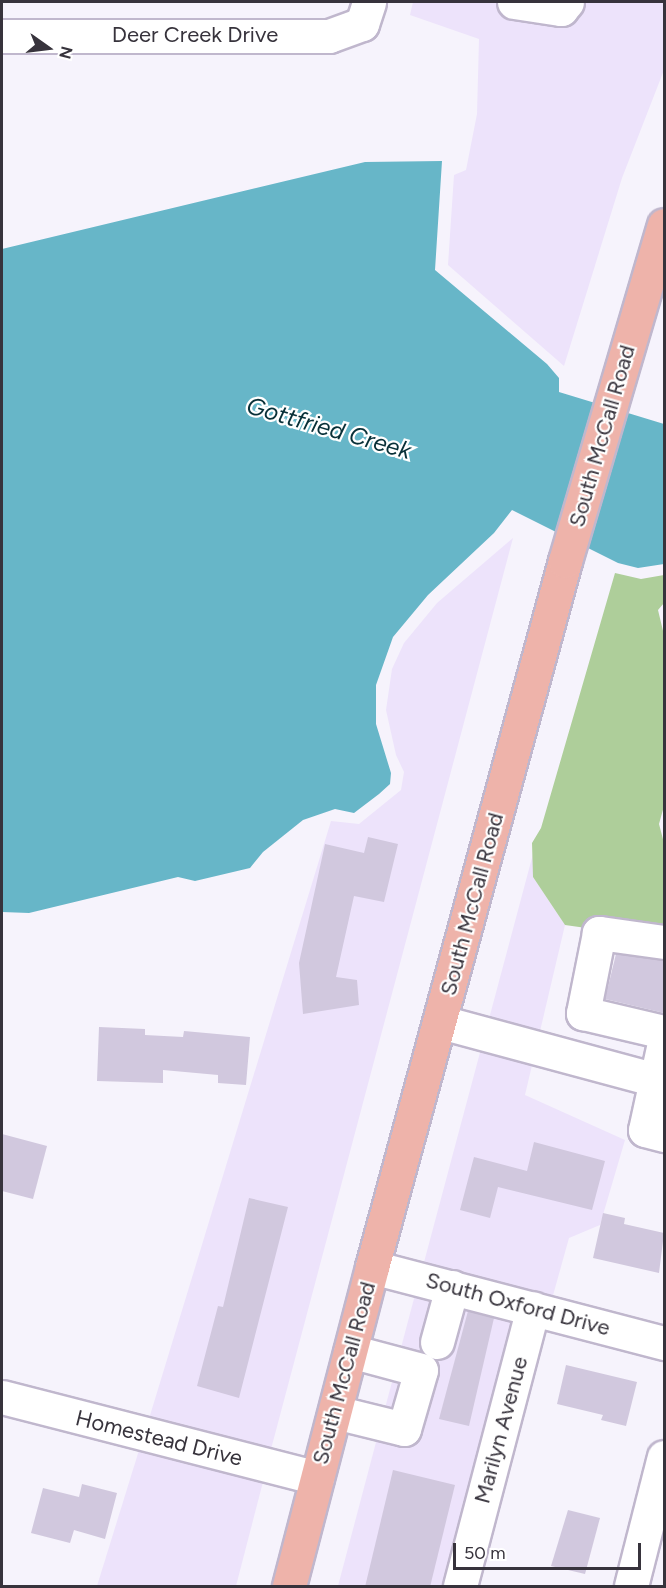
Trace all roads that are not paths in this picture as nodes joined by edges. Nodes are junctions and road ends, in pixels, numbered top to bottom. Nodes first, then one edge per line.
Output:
1 (369, 2) edge
2 (514, 2) edge
3 (567, 2) edge
4 (2, 36) edge
5 (664, 225) edge
6 (664, 942) edge
7 (441, 1022) junction
8 (664, 1032) edge
9 (664, 1043) edge
10 (660, 1082) edge
11 (664, 1135) edge
12 (372, 1266) junction
13 (452, 1287) junction
14 (533, 1308) junction
15 (437, 1342) dead end
16 (664, 1343) edge
17 (350, 1351) junction
18 (2, 1397) edge
19 (334, 1412) junction
20 (664, 1457) edge
21 (317, 1478) junction
22 (289, 1587) edge
23 (460, 1587) edge
24 (631, 1587) edge

1 - 4 street, Deer Creek Drive
2 - 3 street
5 - 7 main road, South McCall Road
6 - 8 street
7 - 10 street
7 - 12 main road, South McCall Road
9 - 10 street
10 - 11 street
12 - 13 street, South Oxford Drive
12 - 17 main road, South McCall Road
13 - 14 street, South Oxford Drive
13 - 15 street
14 - 16 street, South Oxford Drive
14 - 23 street, Marilyn Avenue
17 - 19 main road, South McCall Road
17 - 19 street
18 - 21 street, Homestead Drive
19 - 21 main road, South McCall Road
20 - 24 street
21 - 22 main road, South McCall Road

